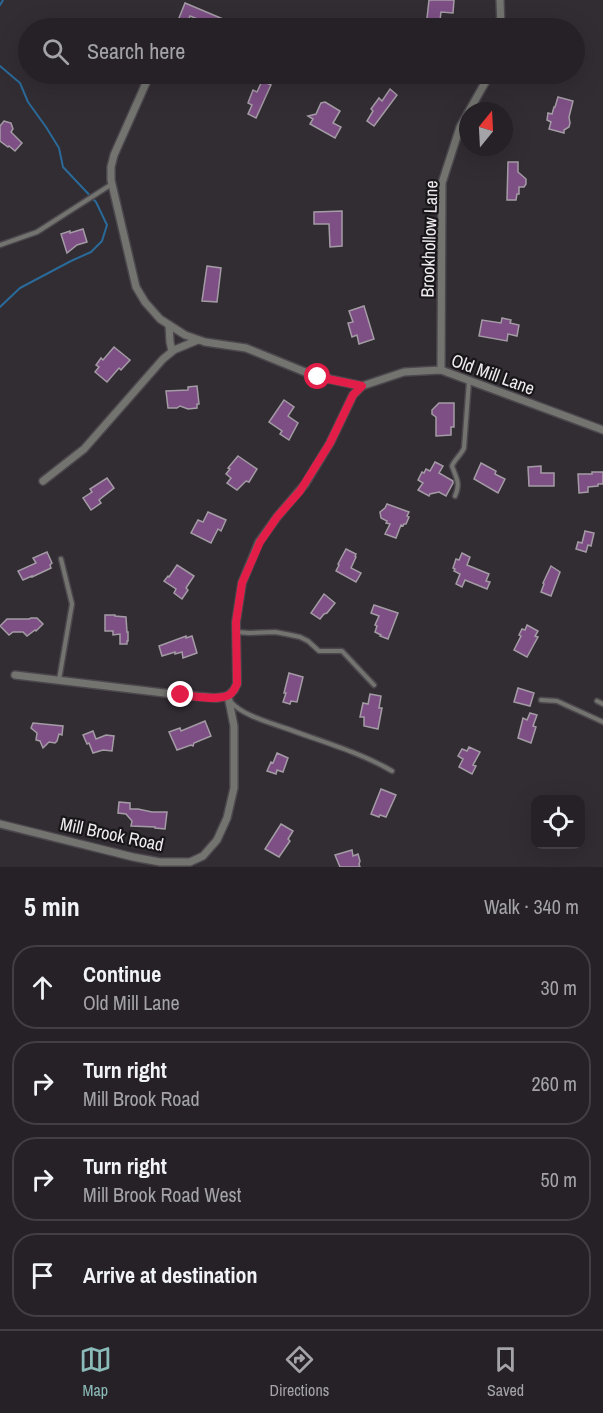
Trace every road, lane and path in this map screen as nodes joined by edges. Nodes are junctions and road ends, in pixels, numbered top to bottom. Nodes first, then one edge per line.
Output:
1 (500, 0) edge
2 (501, 18) edge
3 (146, 84) edge
4 (484, 84) edge
5 (475, 102) edge
6 (459, 130) edge
7 (112, 184) junction
8 (0, 246) edge
9 (169, 325) junction
10 (198, 340) junction
11 (172, 351) junction
12 (441, 370) junction
13 (469, 380) junction
14 (362, 386) junction
15 (603, 430) edge
16 (43, 481) dead end
17 (455, 496) dead end
18 (61, 559) dead end
19 (236, 632) junction
20 (15, 675) dead end
21 (59, 680) junction
22 (374, 685) dead end
23 (228, 696) junction
24 (541, 700) dead end
25 (597, 701) dead end
26 (603, 704) edge
27 (603, 722) edge
28 (392, 771) dead end
29 (0, 824) edge

1 - 2 street
3 - 7 street
4 - 5 street, Brookhollow Lane
6 - 12 street, Brookhollow Lane
7 - 8 lane
7 - 9 street
9 - 10 street
9 - 11 street
10 - 11 street
10 - 14 street
11 - 16 street
12 - 13 street, Old Mill Lane
12 - 14 street, Old Mill Lane
13 - 15 street, Old Mill Lane
13 - 17 lane
14 - 19 street, Mill Brook Road
18 - 21 lane
19 - 22 lane
19 - 23 street, Mill Brook Road
20 - 21 street
21 - 23 street
23 - 28 lane
23 - 29 street, Mill Brook Road
24 - 27 lane
25 - 26 lane

